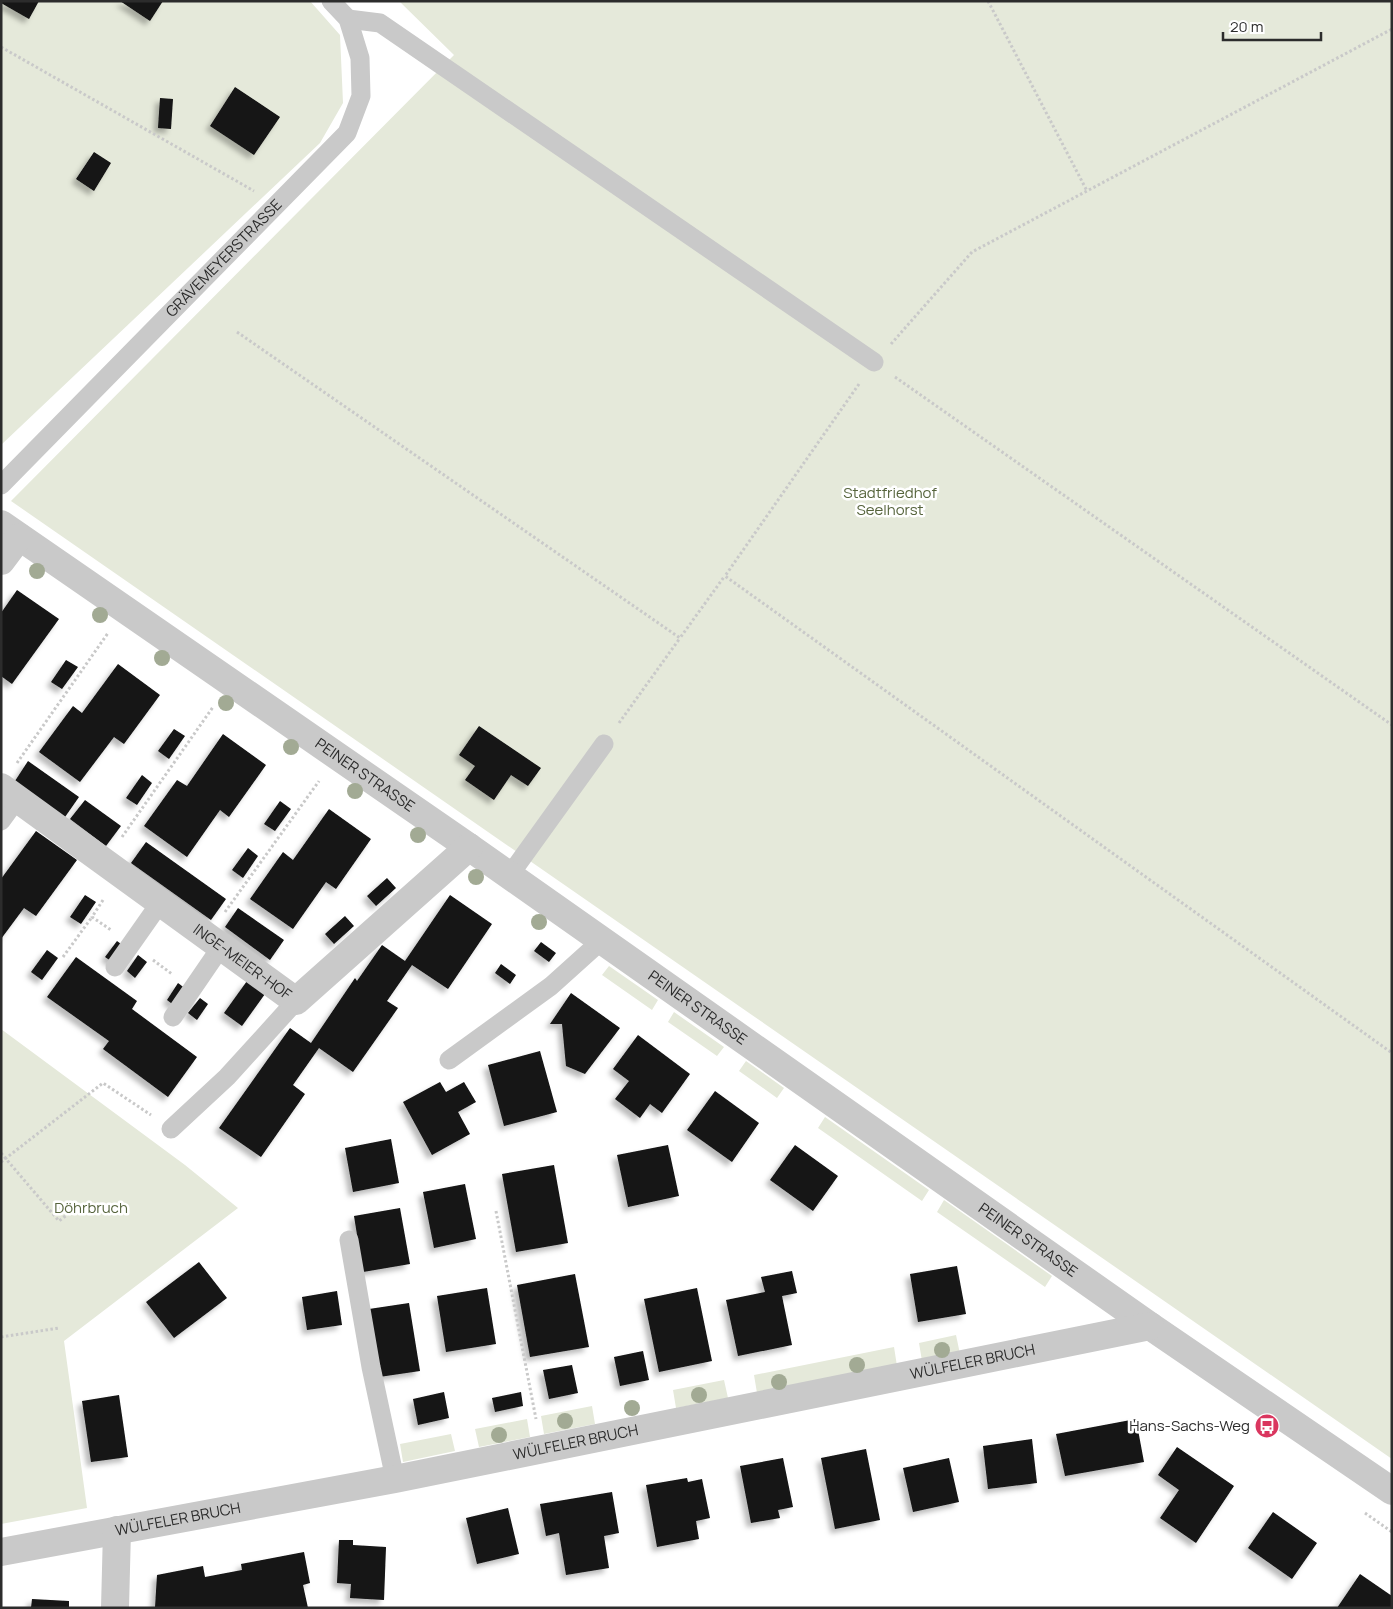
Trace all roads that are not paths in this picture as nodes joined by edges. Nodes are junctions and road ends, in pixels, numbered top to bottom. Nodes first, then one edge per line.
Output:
1 (331, 1) edge
2 (348, 19) junction
3 (874, 362) road end
4 (1, 485) edge
5 (10, 530) edge
6 (1, 562) edge
7 (604, 744) road end
8 (10, 785) edge
9 (1, 821) edge
10 (469, 847) junction
11 (509, 876) junction
12 (160, 903) junction
13 (601, 941) junction
14 (214, 942) junction
15 (115, 967) dead end
16 (296, 1001) junction
17 (173, 1018) dead end
18 (449, 1060) dead end
19 (171, 1128) dead end
20 (349, 1240) dead end
21 (1150, 1326) junction
22 (395, 1479) junction
23 (1392, 1491) edge
24 (118, 1530) junction
25 (1, 1552) edge
26 (115, 1608) edge

1 - 2 lane, GRÄVEMEYERSTRASSE
2 - 3 lane
2 - 4 lane, GRÄVEMEYERSTRASSE
5 - 6 street
5 - 10 street, PEINER STRASSE
7 - 11 lane
8 - 9 lane
8 - 12 street, INGE-MEIER-HOF
10 - 11 street, PEINER STRASSE
10 - 16 street, INGE-MEIER-HOF
11 - 13 street, PEINER STRASSE
12 - 14 street, INGE-MEIER-HOF
12 - 15 lane
13 - 18 lane
13 - 21 street, PEINER STRASSE
14 - 16 street, INGE-MEIER-HOF
14 - 17 lane
16 - 19 lane
20 - 22 lane
21 - 22 street, WÜLFELER BRUCH
21 - 23 street, PEINER STRASSE
22 - 24 street, WÜLFELER BRUCH
24 - 25 street, WÜLFELER BRUCH
24 - 26 street

